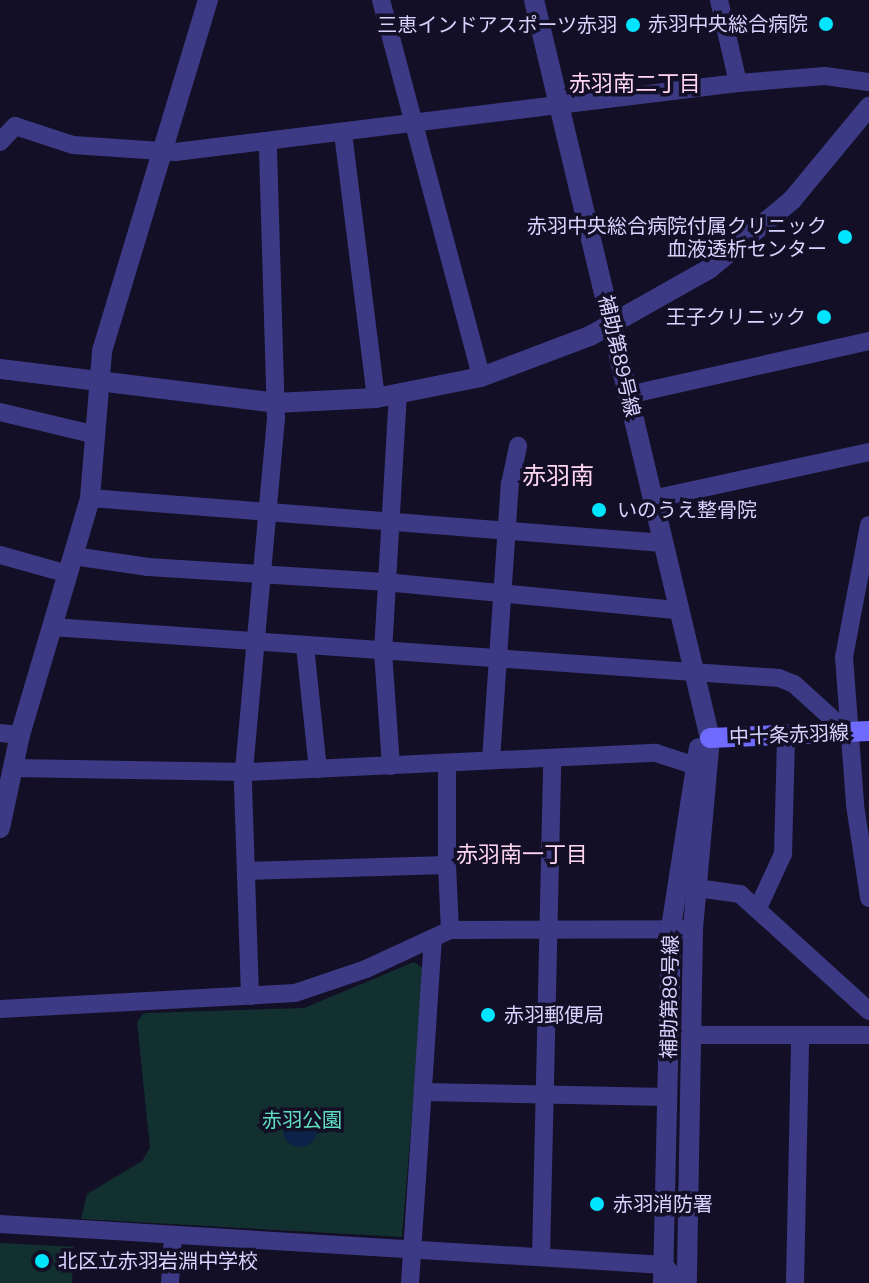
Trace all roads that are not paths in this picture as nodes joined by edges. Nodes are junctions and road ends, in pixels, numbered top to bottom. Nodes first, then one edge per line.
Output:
1 (208, 0) edge
2 (381, 0) edge
3 (534, 0) edge
4 (719, 0) edge
5 (869, 82) edge
6 (738, 83) junction
7 (560, 106) junction
8 (869, 107) edge
9 (416, 124) junction
10 (343, 133) junction
11 (0, 142) edge
12 (268, 142) junction
13 (161, 153) junction
14 (612, 326) junction
15 (869, 341) edge
16 (0, 369) edge
17 (481, 377) junction
18 (98, 383) junction
19 (398, 395) junction
20 (628, 395) junction
21 (376, 398) junction
22 (275, 403) junction
23 (0, 412) edge
24 (96, 435) junction
25 (518, 446) dead end
26 (869, 452) edge
27 (90, 498) junction
28 (652, 499) junction
29 (269, 511) junction
30 (389, 520) junction
31 (869, 525) edge
32 (509, 529) junction
33 (663, 543) junction
34 (0, 555) edge
35 (70, 565) junction
36 (264, 575) junction
37 (385, 582) junction
38 (502, 596) junction
39 (678, 610) junction
40 (52, 627) junction
41 (258, 643) junction
42 (305, 646) junction
43 (383, 652) junction
44 (498, 661) junction
45 (693, 674) junction
46 (701, 713) junction
47 (869, 731) edge
48 (848, 733) junction
49 (10, 734) edge
50 (786, 736) junction
51 (710, 738) junction
52 (552, 758) junction
53 (491, 760) junction
54 (447, 763) junction
55 (391, 766) junction
56 (696, 766) junction
57 (14, 768) junction
58 (318, 769) junction
59 (247, 772) junction
60 (0, 828) edge
61 (447, 865) junction
62 (247, 871) junction
63 (675, 885) junction
64 (696, 887) junction
65 (869, 898) edge
66 (758, 908) junction
67 (548, 926) junction
68 (671, 928) junction
69 (693, 929) junction
70 (450, 930) junction
71 (433, 940) junction
72 (250, 996) junction
73 (867, 1004) edge
74 (0, 1009) edge
75 (691, 1035) junction
76 (869, 1035) edge
77 (800, 1037) junction
78 (423, 1092) junction
79 (544, 1093) junction
80 (667, 1097) junction
81 (0, 1224) edge
82 (173, 1235) junction
83 (412, 1249) junction
84 (541, 1257) junction
85 (663, 1274) edge
86 (170, 1283) edge
87 (410, 1283) edge
88 (680, 1283) edge
89 (687, 1283) edge
90 (795, 1283) edge

1 - 13 street
2 - 9 street
3 - 7 street, 補助第89号線
4 - 6 street
5 - 6 street
6 - 7 street
7 - 9 street
7 - 14 street, 補助第89号線
8 - 14 street
9 - 10 street
9 - 17 street
10 - 12 street
10 - 21 street
11 - 13 street
12 - 13 street
12 - 22 street
13 - 18 street
14 - 17 street
14 - 20 street, 補助第89号線
15 - 20 street
16 - 18 street
17 - 19 street
18 - 22 street
18 - 24 street
19 - 21 street
19 - 30 street
20 - 28 street, 補助第89号線
21 - 22 street
22 - 29 street
23 - 24 street
24 - 27 street
25 - 32 street
26 - 28 street
27 - 29 street
27 - 35 street
28 - 33 street, 補助第89号線
29 - 30 street
29 - 36 street
30 - 32 street
30 - 37 street
31 - 48 street
32 - 33 street
32 - 38 street
33 - 39 street, 補助第89号線
34 - 35 street
35 - 36 street
35 - 40 street
36 - 37 street
36 - 41 street
37 - 38 street
37 - 43 street
38 - 39 street
38 - 44 street
39 - 45 street, 補助第89号線
40 - 41 street
40 - 49 street
41 - 42 street
41 - 59 street
42 - 43 street
42 - 58 street
43 - 44 street
43 - 55 street
44 - 45 street
44 - 53 street
45 - 46 street, 補助第89号線
45 - 48 street
46 - 51 street, 補助第89号線
46 - 56 street, 補助第89号線
47 - 48 main road, 中十条赤羽線
48 - 50 main road, 中十条赤羽線
48 - 65 street
49 - 57 street
50 - 51 main road, 中十条赤羽線
50 - 66 street
51 - 64 street, 補助第89号線
52 - 53 street
52 - 56 street
52 - 67 street
53 - 54 street
54 - 55 street
54 - 61 street
55 - 58 street
56 - 63 street, 補助第89号線
57 - 59 street
57 - 60 street
58 - 59 street
59 - 62 street
61 - 62 street
61 - 70 street
62 - 72 street
63 - 64 street
63 - 68 street, 補助第89号線
64 - 66 street
64 - 69 street, 補助第89号線
66 - 73 street
67 - 68 street
67 - 70 street
67 - 79 street
68 - 69 street
68 - 80 street, 補助第89号線
69 - 75 street, 補助第89号線
70 - 71 street
71 - 72 street
71 - 78 street
72 - 74 street
75 - 77 street
75 - 89 street, 補助第89号線
76 - 77 street
77 - 90 street
78 - 79 street
78 - 83 street
79 - 80 street
79 - 84 street
80 - 85 street, 補助第89号線
81 - 82 street
82 - 83 street
82 - 86 street
83 - 84 street
83 - 87 street
84 - 85 street
85 - 88 street

